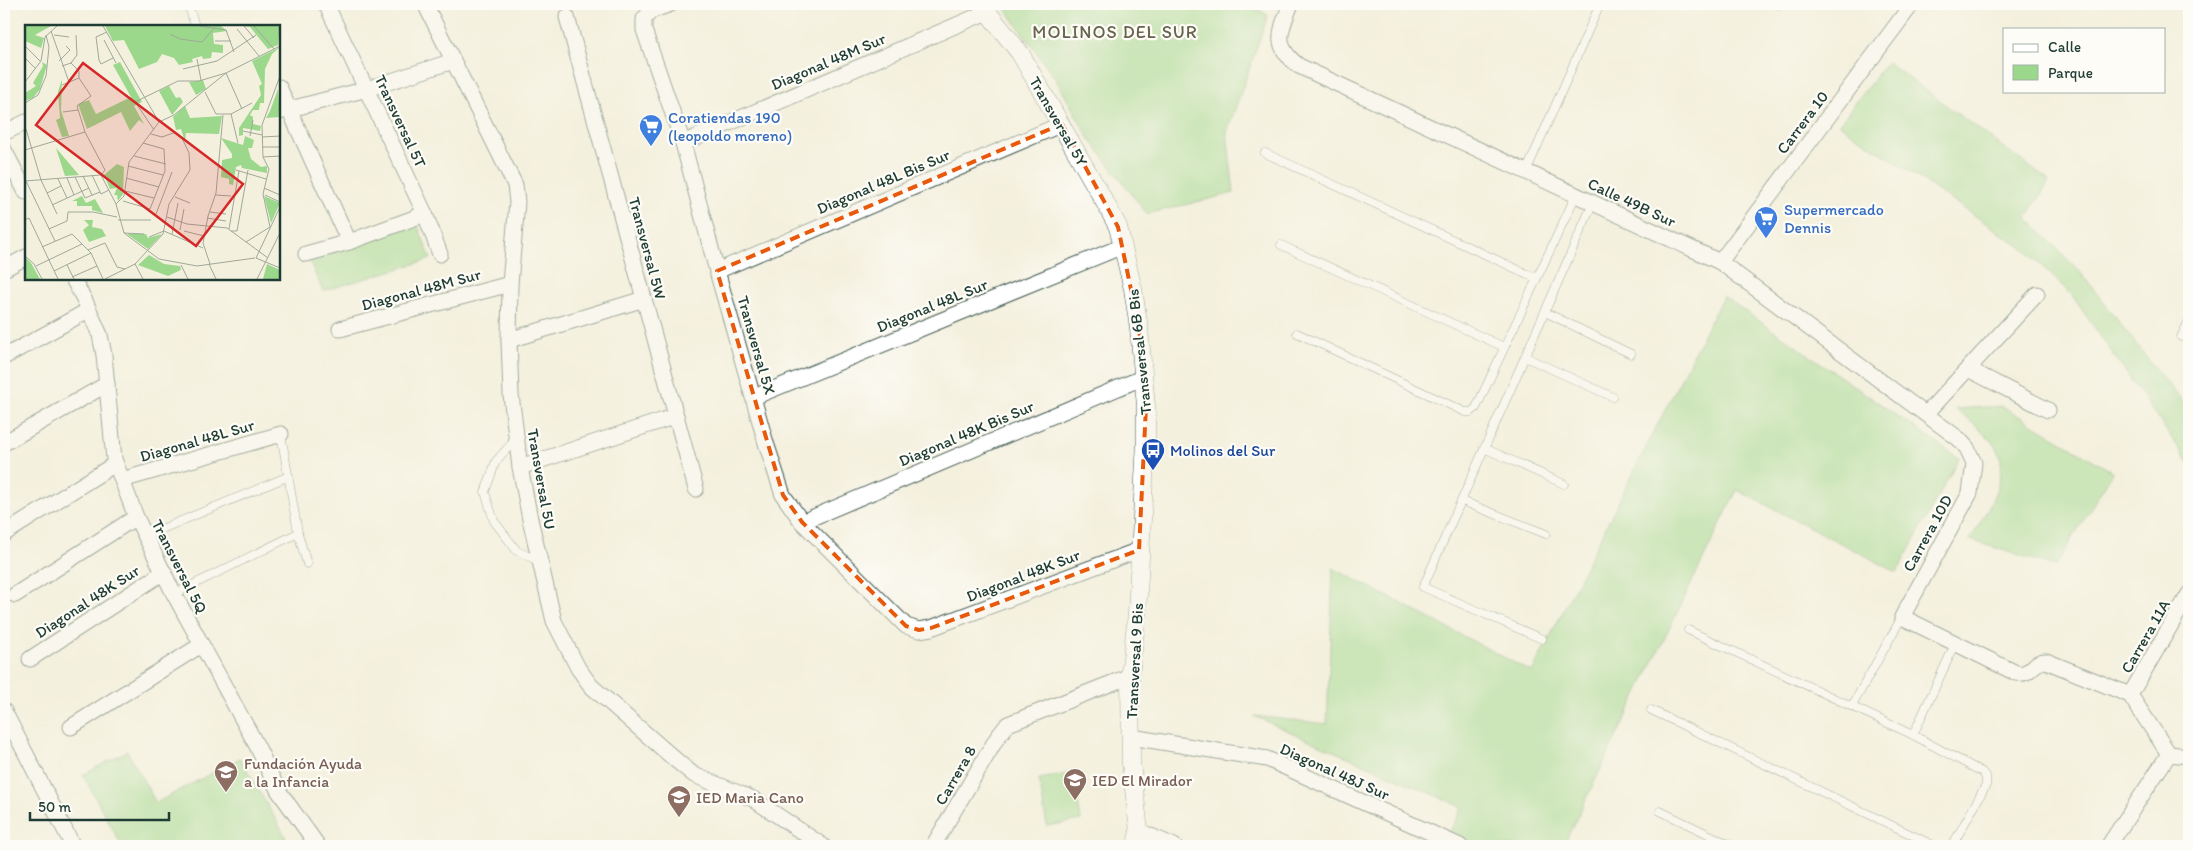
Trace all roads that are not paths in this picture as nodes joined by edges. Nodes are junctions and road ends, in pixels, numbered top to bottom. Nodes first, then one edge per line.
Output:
1 (188, 4) edge
2 (326, 4) edge
3 (425, 4) edge
4 (671, 4) edge
5 (1291, 4) edge
6 (1600, 4) edge
7 (1912, 4) edge
8 (984, 8) edge
9 (567, 17) dead end
10 (195, 25) edge
11 (453, 61) junction
12 (367, 88) junction
13 (280, 92) edge
14 (284, 111) edge
15 (25, 122) edge
16 (1062, 124) junction
17 (4, 133) edge
18 (683, 143) junction
19 (4, 150) edge
20 (1265, 153) dead end
21 (1526, 172) junction
22 (25, 190) edge
23 (1576, 195) junction
24 (1593, 203) junction
25 (425, 214) junction
26 (349, 242) junction
27 (1281, 245) dead end
28 (1123, 246) junction
29 (306, 254) dead end
30 (440, 254) dead end
31 (25, 258) edge
32 (1720, 262) junction
33 (4, 269) edge
34 (717, 271) junction
35 (1536, 278) junction
36 (74, 280) edge
37 (510, 284) junction
38 (2037, 294) dead end
39 (644, 298) junction
40 (89, 310) junction
41 (1545, 312) junction
42 (2189, 321) edge
43 (340, 329) dead end
44 (1297, 333) dead end
45 (2181, 337) dead end
46 (509, 340) junction
47 (1504, 348) junction
48 (1631, 354) dead end
49 (4, 357) edge
50 (1525, 357) junction
51 (1968, 369) junction
52 (1144, 377) junction
53 (107, 384) junction
54 (1613, 396) dead end
55 (754, 397) junction
56 (2048, 410) dead end
57 (1926, 414) junction
58 (676, 416) junction
59 (281, 434) joint
60 (516, 439) junction
61 (4, 443) edge
62 (1484, 448) junction
63 (1974, 463) joint
64 (115, 464) junction
65 (520, 467) junction
66 (289, 476) junction
67 (122, 480) junction
68 (1564, 484) dead end
69 (696, 489) dead end
70 (1462, 501) junction
71 (136, 517) junction
72 (802, 522) junction
73 (298, 532) junction
74 (4, 534) edge
75 (1546, 534) dead end
76 (145, 536) junction
77 (1139, 550) junction
78 (538, 561) junction
79 (306, 564) dead end
80 (164, 572) junction
81 (174, 594) junction
82 (15, 595) dead end
83 (2189, 595) edge
84 (1902, 617) junction
85 (919, 630) joint
86 (1688, 630) dead end
87 (1542, 639) dead end
88 (1956, 642) junction
89 (201, 645) junction
90 (30, 659) dead end
91 (1130, 676) junction
92 (2130, 695) junction
93 (1852, 706) junction
94 (1650, 710) dead end
95 (4, 712) edge
96 (71, 727) dead end
97 (1913, 735) junction
98 (1131, 737) junction
99 (2169, 754) junction
100 (2189, 756) edge
101 (1660, 811) dead end
102 (1137, 839) edge
103 (2110, 845) dead end
104 (73, 846) edge
105 (318, 846) edge
106 (823, 846) edge
107 (933, 846) edge
108 (1174, 846) edge
109 (1460, 846) edge
110 (1733, 846) edge
111 (1935, 846) edge
112 (1952, 846) edge

1 - 10 lane
2 - 12 street, Transversal 5T
3 - 11 street, Transversal 5U
4 - 18 street, Transversal 5X
5 - 21 street, Calle 49B Sur
6 - 21 lane
7 - 32 street, Carrera 10
8 - 16 street, Transversal 5Y
8 - 18 street, Diagonal 48M Sur
9 - 39 street, Transversal 5W
11 - 12 street
11 - 37 street, Transversal 5U
12 - 14 street
12 - 25 street, Transversal 5T
13 - 14 street
14 - 26 street
15 - 17 street
16 - 28 street, Transversal 5Y
16 - 34 street, Diagonal 48L Bis Sur
18 - 34 street, Transversal 5X
19 - 22 street
20 - 35 lane
21 - 23 street, Calle 49B Sur
23 - 24 street, Calle 49B Sur
23 - 35 lane
24 - 32 street, Calle 49B Sur
24 - 41 lane
25 - 26 street
25 - 30 street, Transversal 5T
26 - 29 street
27 - 47 lane
28 - 52 street, Transversal 6B Bis
28 - 55 street, Diagonal 48L Sur
31 - 33 street
32 - 57 street, Calle 49B Sur
34 - 55 street, Transversal 5X
35 - 47 lane
36 - 40 street, Transversal 5Q
37 - 43 street, Diagonal 48M Sur
37 - 46 street, Transversal 5U
38 - 51 street
39 - 46 street
39 - 58 street, Transversal 5W
40 - 49 street
40 - 53 street, Transversal 5Q
41 - 48 lane
41 - 50 lane
42 - 45 lane
44 - 47 lane
46 - 60 street, Transversal 5U
50 - 54 lane
50 - 62 lane
51 - 56 street
51 - 57 street
52 - 72 street, Diagonal 48K Bis Sur
52 - 77 street, Transversal 6B Bis
53 - 61 street
53 - 64 street, Transversal 5Q
55 - 72 street, Transversal 5X
57 - 63 street, Calle 49B Sur
58 - 65 street
58 - 69 street, Transversal 5W
59 - 66 lane
59 - 67 street, Diagonal 48L Sur
60 - 65 street, Transversal 5U
60 - 78 lane
62 - 68 lane
62 - 70 lane
63 - 84 street, Carrera 10D
64 - 67 street, Transversal 5Q
64 - 74 street
65 - 78 street, Transversal 5U
66 - 73 lane
66 - 76 lane
67 - 71 street, Transversal 5Q
70 - 75 lane
70 - 87 lane
71 - 76 street, Transversal 5Q
71 - 82 street
72 - 85 street, Transversal 5X
73 - 79 lane
73 - 81 lane
76 - 80 street, Transversal 5Q
77 - 85 street, Diagonal 48K Sur
77 - 91 street, Transversal 9 Bis
78 - 106 street, Transversal 5U
80 - 81 street, Transversal 5Q
80 - 90 street, Diagonal 48K Sur
81 - 89 street, Transversal 5Q
83 - 92 street, Carrera 11A
84 - 88 street
84 - 93 lane
86 - 93 lane
88 - 92 street
88 - 97 lane
89 - 96 street
89 - 105 street, Transversal 5Q
91 - 98 street, Transversal 9 Bis
91 - 107 street, Carrera 8
92 - 99 street
93 - 97 lane
94 - 111 lane
95 - 104 street
97 - 112 lane
98 - 102 street, Transversal 9 Bis
98 - 109 street, Diagonal 48J Sur
99 - 100 street
99 - 103 street
101 - 110 lane
102 - 108 street

